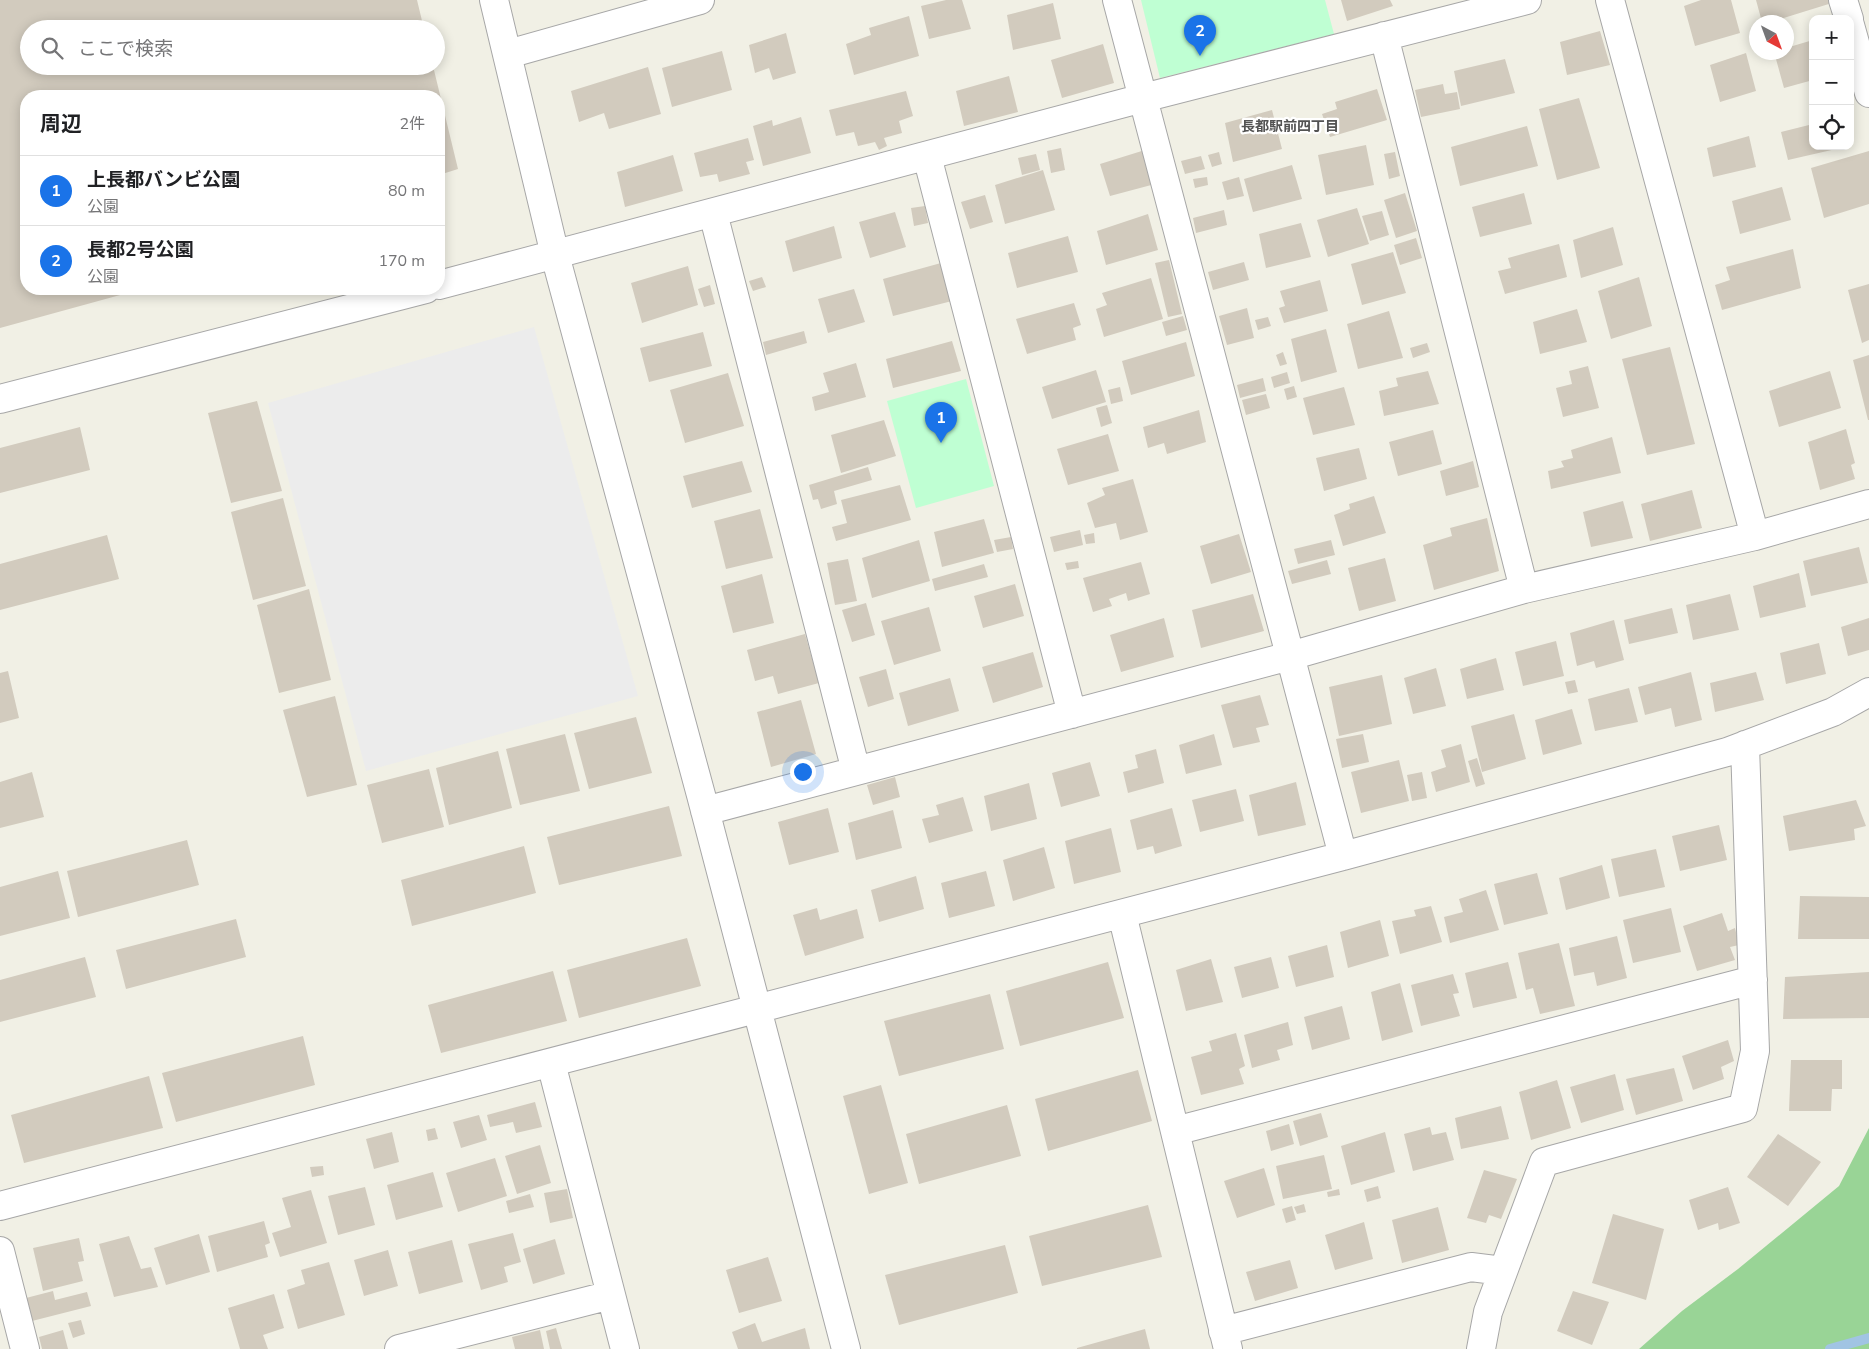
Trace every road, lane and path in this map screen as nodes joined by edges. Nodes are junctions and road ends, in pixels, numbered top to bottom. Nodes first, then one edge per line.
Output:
1 (494, 0) edge
2 (700, 0) edge
3 (1117, 0) edge
4 (1527, 0) edge
5 (1610, 0) edge
6 (1843, 0) edge
7 (1847, 15) edge
8 (1384, 36) junction
9 (1854, 39) edge
10 (508, 54) junction
11 (1869, 93) edge
12 (1143, 98) junction
13 (927, 156) junction
14 (713, 213) junction
15 (555, 255) junction
16 (445, 283) edge
17 (403, 295) edge
18 (0, 399) edge
19 (1869, 504) edge
20 (1755, 536) junction
21 (1524, 589) junction
22 (1290, 656) junction
23 (1869, 692) edge
24 (1072, 714) junction
25 (1745, 744) junction
26 (856, 771) junction
27 (705, 811) junction
28 (1343, 856) junction
29 (1122, 914) junction
30 (1753, 980) junction
31 (757, 1008) junction
32 (551, 1063) junction
33 (1175, 1131) junction
34 (0, 1206) edge
35 (0, 1251) edge
36 (1503, 1271) junction
37 (611, 1294) junction
38 (1226, 1340) edge
39 (25, 1349) edge
40 (399, 1349) edge
41 (625, 1349) edge
42 (846, 1349) edge
43 (1482, 1349) edge

1 - 10 street
2 - 10 street
3 - 12 street
4 - 8 street
5 - 20 street
6 - 7 street
8 - 12 street
8 - 21 street
9 - 11 street
10 - 15 street
12 - 13 street
12 - 22 street
13 - 14 street
13 - 24 street
14 - 15 street
14 - 26 street
15 - 16 street
15 - 27 street
17 - 18 street
19 - 20 street
20 - 21 street
21 - 22 street
22 - 24 street
22 - 28 street
23 - 25 street
24 - 26 street
25 - 28 street
25 - 30 street
26 - 27 street
27 - 31 street
28 - 29 street
29 - 31 street
29 - 33 street
30 - 33 street
30 - 36 street
31 - 32 street
31 - 42 street
32 - 34 street
32 - 37 street
33 - 38 street
35 - 39 street
36 - 38 street
36 - 43 street
37 - 40 street
37 - 41 street

